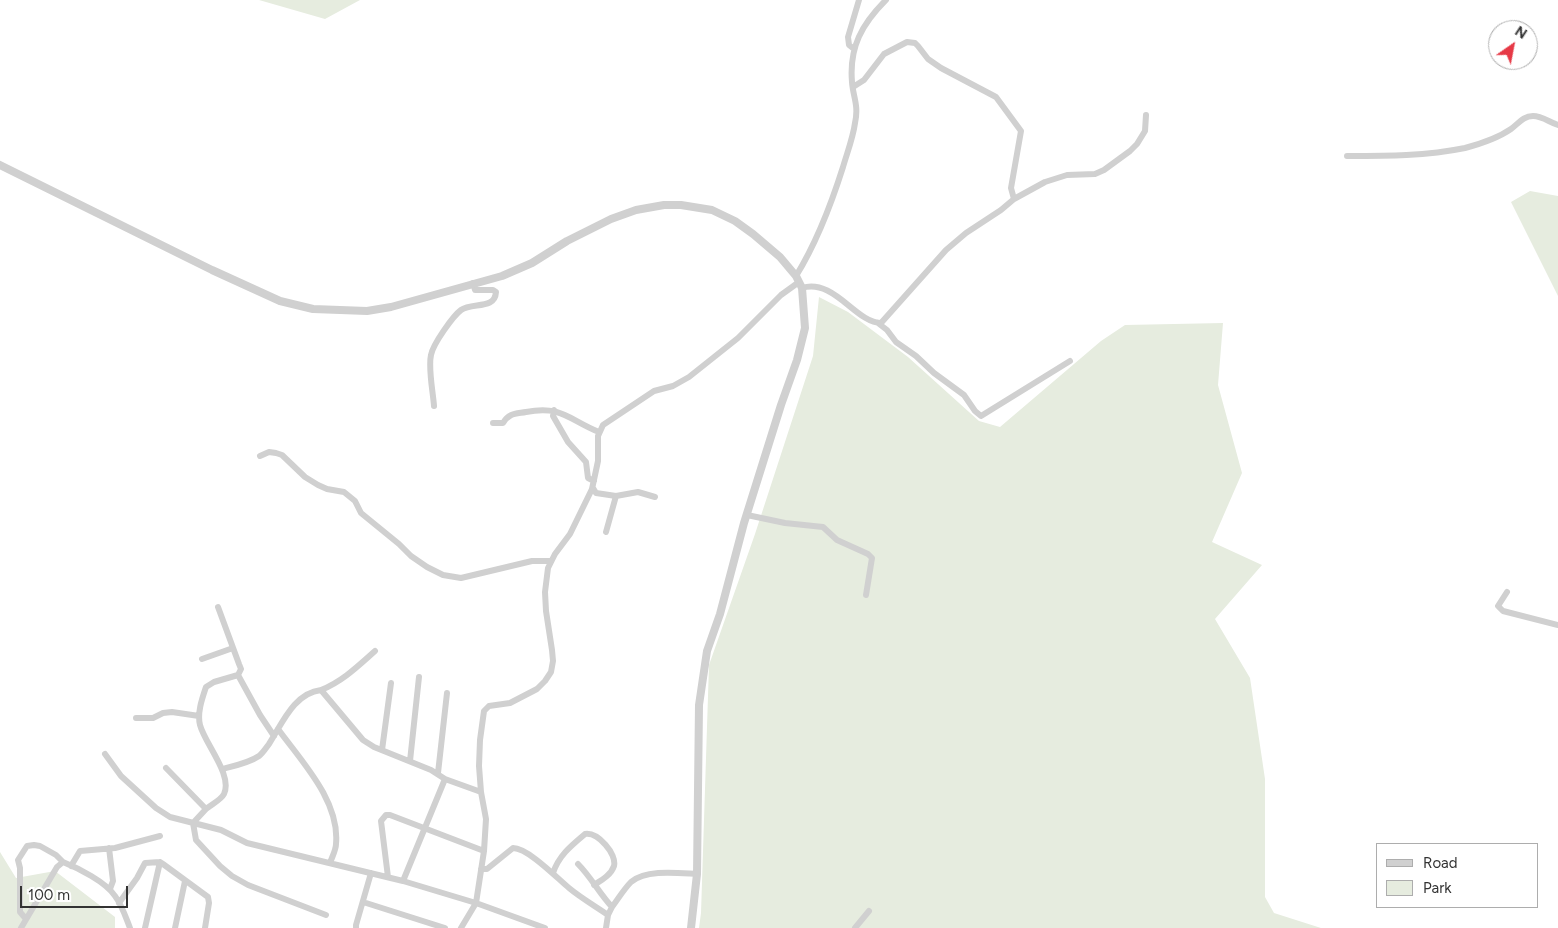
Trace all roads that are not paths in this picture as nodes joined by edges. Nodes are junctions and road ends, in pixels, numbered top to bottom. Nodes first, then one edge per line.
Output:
1 (859, 0) edge
2 (886, 0) edge
3 (854, 49) junction
4 (853, 86) junction
5 (1146, 115) dead end
6 (1558, 124) edge
7 (1347, 156) dead end
8 (0, 165) edge
9 (1014, 199) junction
10 (799, 282) junction
11 (473, 283) junction
12 (878, 323) junction
13 (1070, 361) dead end
14 (434, 406) dead end
15 (554, 410) junction
16 (492, 423) dead end
17 (599, 432) junction
18 (260, 456) dead end
19 (594, 481) junction
20 (592, 488) junction
21 (616, 496) junction
22 (655, 497) dead end
23 (746, 515) junction
24 (606, 532) dead end
25 (550, 562) junction
26 (1507, 592) dead end
27 (866, 595) dead end
28 (218, 607) dead end
29 (1558, 626) edge
30 (233, 648) junction
31 (375, 651) dead end
32 (202, 659) dead end
33 (238, 675) junction
34 (419, 677) dead end
35 (391, 683) dead end
36 (321, 690) junction
37 (447, 693) dead end
38 (199, 716) junction
39 (136, 718) dead end
40 (278, 729) junction
41 (274, 736) junction
42 (382, 750) junction
43 (105, 754) dead end
44 (410, 761) junction
45 (166, 768) dead end
46 (222, 769) junction
47 (438, 773) junction
48 (445, 779) junction
49 (481, 792) junction
50 (206, 809) junction
51 (194, 823) junction
52 (425, 829) junction
53 (160, 836) dead end
54 (109, 848) junction
55 (484, 851) junction
56 (63, 862) junction
57 (160, 862) junction
58 (330, 863) junction
59 (578, 864) dead end
60 (71, 866) junction
61 (481, 868) junction
62 (371, 873) junction
63 (553, 873) junction
64 (697, 874) junction
65 (388, 877) junction
66 (184, 881) junction
67 (403, 881) junction
68 (594, 885) junction
69 (110, 889) junction
70 (363, 902) junction
71 (119, 903) junction
72 (476, 903) junction
73 (612, 907) junction
74 (869, 911) dead end
75 (326, 915) dead end
76 (608, 915) junction
77 (26, 918) junction
78 (21, 928) edge
79 (130, 928) edge
80 (145, 928) edge
81 (175, 928) edge
82 (205, 928) edge
83 (356, 928) edge
84 (445, 928) edge
85 (461, 928) edge
86 (544, 928) edge
87 (606, 928) edge
88 (691, 928) edge
89 (855, 928) edge

1 - 3 street
2 - 3 street
3 - 4 street
4 - 9 street
4 - 10 street
5 - 9 street
6 - 7 street
8 - 11 street
9 - 12 street
10 - 11 street
10 - 12 street
10 - 17 street
10 - 23 street
11 - 14 street
12 - 13 street
15 - 16 street
15 - 17 street
15 - 19 street
17 - 19 street
18 - 25 street
19 - 20 street
20 - 21 street
20 - 25 street
21 - 22 street
21 - 24 street
23 - 27 street
23 - 64 street
25 - 49 street
26 - 29 street
28 - 30 street
30 - 32 street
30 - 33 street
31 - 36 street
33 - 38 street
33 - 41 street
34 - 44 street
35 - 42 street
36 - 40 street
36 - 42 street
37 - 47 street
38 - 39 street
38 - 46 street
40 - 41 street
40 - 58 street
41 - 46 street
42 - 44 street
43 - 51 street
44 - 47 street
45 - 50 street
46 - 50 street
47 - 48 street
48 - 49 street
48 - 52 street
49 - 55 street
50 - 51 street
51 - 58 street
51 - 75 street
52 - 55 street
52 - 65 street
52 - 67 street
53 - 54 street
54 - 60 street
54 - 69 street
55 - 61 street
56 - 60 street
56 - 77 street
56 - 77 street
57 - 66 street
57 - 71 street
57 - 80 street
58 - 62 street
59 - 68 street
60 - 69 street
61 - 63 street
61 - 72 street
62 - 65 street
62 - 70 street
63 - 68 street
63 - 76 street
64 - 73 street
64 - 88 street
65 - 67 street
66 - 81 street
66 - 82 street
67 - 72 street
68 - 73 street
69 - 71 street
70 - 83 street
70 - 84 street
71 - 79 street
72 - 85 street
72 - 86 street
73 - 76 street
74 - 89 street
76 - 87 street
77 - 78 street

